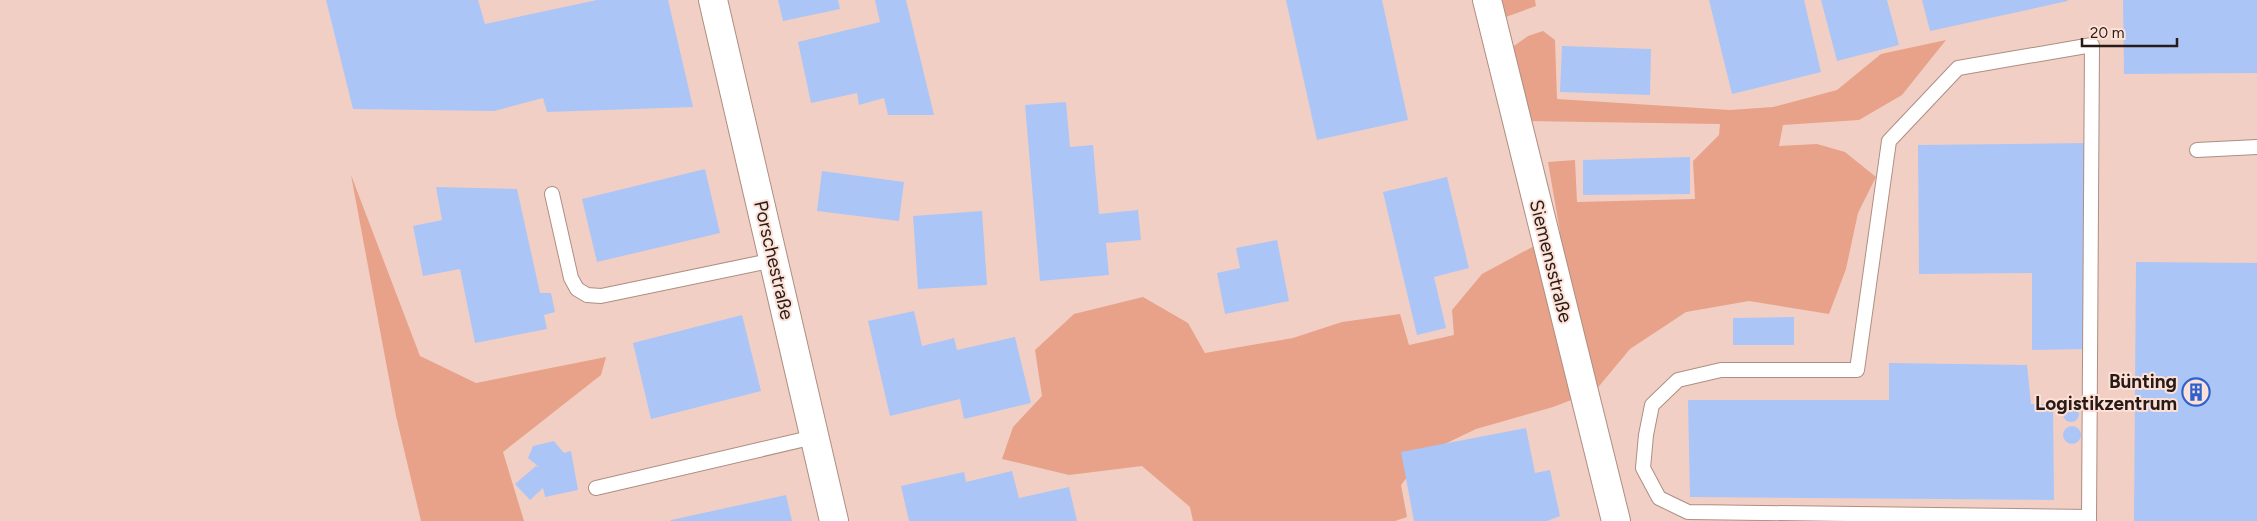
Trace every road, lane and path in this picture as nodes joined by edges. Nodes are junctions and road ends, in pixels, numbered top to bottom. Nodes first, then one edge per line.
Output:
1 (713, 0) edge
2 (1487, 0) edge
3 (2257, 147) edge
4 (2197, 150) dead end
5 (552, 194) dead end
6 (774, 260) junction
7 (814, 438) junction
8 (596, 488) dead end
9 (2089, 519) edge
10 (834, 521) edge
11 (1616, 521) edge

1 - 6 street, Porschestraße
2 - 11 street, Siemensstraße
3 - 4 lane
5 - 6 lane
6 - 7 street, Porschestraße
7 - 8 lane
7 - 10 street, Porschestraße
9 - 9 lane

